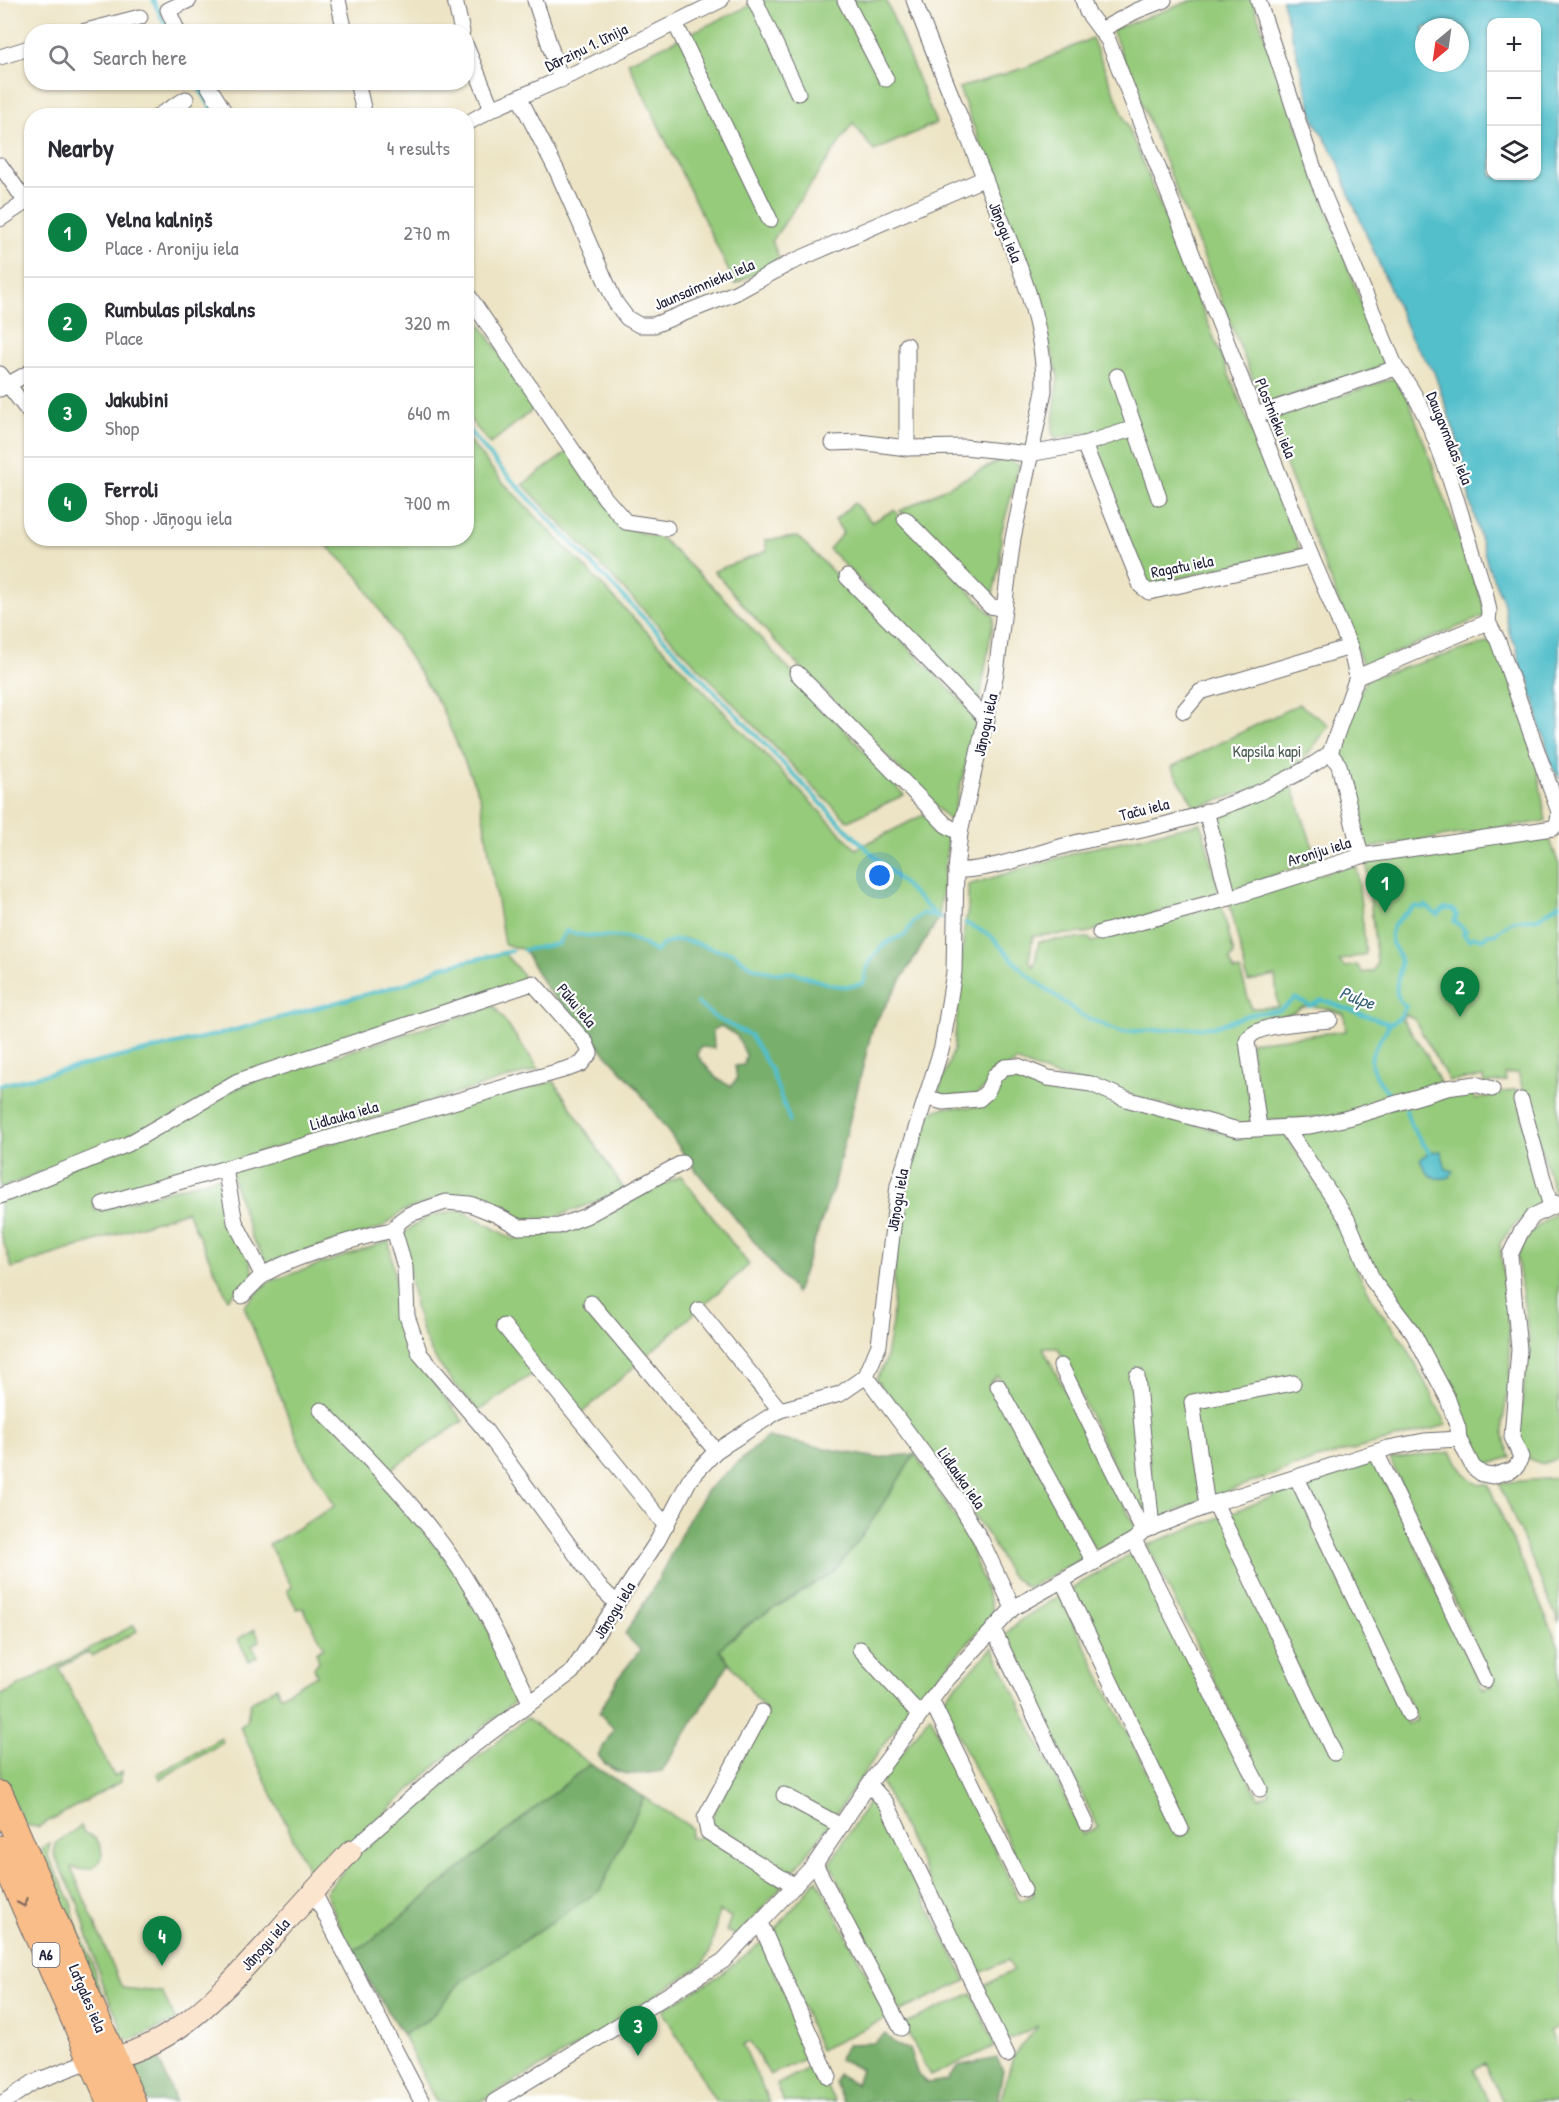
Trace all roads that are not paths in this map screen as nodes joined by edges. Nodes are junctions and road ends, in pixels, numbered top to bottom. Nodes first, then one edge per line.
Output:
1 (189, 0) edge
2 (338, 0) edge
3 (455, 0) edge
4 (535, 0) edge
5 (721, 0) edge
6 (755, 0) edge
7 (845, 0) edge
8 (914, 0) edge
9 (1083, 0) edge
10 (1164, 0) edge
11 (1258, 0) edge
12 (140, 17) dead end
13 (675, 23) junction
14 (113, 24) edge
15 (174, 24) edge
16 (343, 24) edge
17 (460, 24) edge
18 (1101, 30) junction
19 (24, 50) edge
20 (0, 57) edge
21 (474, 65) edge
22 (886, 79) dead end
23 (561, 80) junction
24 (211, 90) edge
25 (359, 90) edge
26 (798, 93) dead end
27 (186, 99) dead end
28 (520, 99) junction
29 (171, 108) edge
30 (223, 108) edge
31 (363, 108) edge
32 (492, 109) junction
33 (474, 119) edge
34 (0, 165) edge
35 (985, 178) junction
36 (24, 194) edge
37 (24, 203) edge
38 (0, 219) edge
39 (770, 220) dead end
40 (474, 304) edge
41 (907, 345) dead end
42 (1396, 369) junction
43 (24, 374) edge
44 (1117, 376) dead end
45 (3, 383) edge
46 (24, 407) edge
47 (1255, 414) junction
48 (1135, 428) junction
49 (833, 443) dead end
50 (1084, 444) junction
51 (907, 448) junction
52 (1029, 454) junction
53 (1159, 498) dead end
54 (905, 519) dead end
55 (667, 528) dead end
56 (1311, 556) junction
57 (847, 577) dead end
58 (1003, 609) junction
59 (1488, 622) junction
60 (1350, 647) junction
61 (797, 673) dead end
62 (1357, 677) junction
63 (1184, 711) dead end
64 (987, 720) junction
65 (1330, 753) junction
66 (1206, 811) junction
67 (1553, 828) joint
68 (960, 833) junction
69 (1361, 856) junction
70 (956, 870) junction
71 (1229, 898) junction
72 (1100, 933) dead end
73 (1330, 1020) dead end
74 (590, 1053) joint
75 (1492, 1089) dead end
76 (928, 1098) junction
77 (1521, 1100) dead end
78 (1259, 1127) junction
79 (1286, 1127) junction
80 (682, 1163) dead end
81 (225, 1169) junction
82 (0, 1196) edge
83 (103, 1204) dead end
84 (1555, 1205) edge
85 (394, 1230) junction
86 (263, 1276) junction
87 (242, 1296) dead end
88 (591, 1302) dead end
89 (699, 1310) dead end
90 (504, 1326) dead end
91 (1061, 1366) dead end
92 (866, 1376) junction
93 (1137, 1376) dead end
94 (1293, 1383) dead end
95 (998, 1386) dead end
96 (321, 1410) dead end
97 (780, 1410) junction
98 (1459, 1439) junction
99 (716, 1451) junction
100 (1376, 1452) junction
101 (1298, 1478) junction
102 (1211, 1505) junction
103 (666, 1526) junction
104 (1143, 1533) junction
105 (1094, 1562) junction
106 (1062, 1580) junction
107 (617, 1604) junction
108 (1013, 1608) junction
109 (993, 1629) junction
110 (860, 1648) dead end
111 (1485, 1680) dead end
112 (931, 1700) junction
113 (530, 1702) junction
114 (762, 1712) dead end
115 (1409, 1714) dead end
116 (920, 1716) junction
117 (1334, 1753) dead end
118 (869, 1784) junction
119 (1260, 1790) dead end
120 (0, 1795) edge
121 (784, 1795) dead end
122 (1086, 1823) dead end
123 (841, 1826) junction
124 (1181, 1829) dead end
125 (0, 1849) edge
126 (351, 1851) joint
127 (815, 1864) junction
128 (795, 1886) junction
129 (1024, 1890) dead end
130 (313, 1892) junction
131 (760, 1923) junction
132 (901, 2028) dead end
133 (1007, 2055) dead end
134 (103, 2059) junction
135 (829, 2077) dead end
136 (4, 2102) edge
137 (111, 2102) edge
138 (132, 2102) edge
139 (422, 2102) edge
140 (494, 2102) edge

1 - 15 street
2 - 16 street
3 - 17 street
4 - 23 street
5 - 13 street, Dārziņu 1. līnija
6 - 26 street
7 - 22 street
8 - 35 street, Jāņogu iela
9 - 18 street, Plostnieku iela
10 - 18 street
11 - 42 street, Daugavmalas iela
12 - 14 street
13 - 23 street, Dārziņu 1. līnija
13 - 39 street
18 - 47 street, Plostnieku iela
19 - 20 street
21 - 32 street
23 - 28 street, Dārziņu 1. līnija
24 - 30 street
25 - 31 street
27 - 29 street
28 - 32 street, Dārziņu 1. līnija
28 - 35 street, Jaunsaimnieku iela
32 - 33 street, Dārziņu 1. līnija
34 - 36 street
35 - 52 street, Jāņogu iela
37 - 38 street
40 - 55 street
41 - 51 street
42 - 47 street
42 - 59 street, Daugavmalas iela
43 - 45 street
44 - 48 street
45 - 46 street
47 - 56 street, Plostnieku iela
48 - 50 street
48 - 53 street
49 - 51 street
50 - 52 street
50 - 56 street, Ragatu iela
51 - 52 street
52 - 58 street, Jāņogu iela
54 - 58 street
56 - 60 street, Plostnieku iela
57 - 64 street
58 - 64 street, Jāņogu iela
59 - 62 street
59 - 67 street, Daugavmalas iela
60 - 62 street, Plostnieku iela
60 - 63 street
61 - 68 street
62 - 65 street
64 - 68 street, Jāņogu iela
65 - 66 street, Taču iela
65 - 69 street
66 - 70 street, Taču iela
66 - 71 street
67 - 69 street, Aroniju iela
68 - 70 street, Jāņogu iela
69 - 71 street, Aroniju iela
70 - 76 street, Jāņogu iela
71 - 72 street, Aroniju iela
73 - 78 street
74 - 81 street, Lidlauka iela
74 - 82 street, Pūku iela
75 - 79 street
76 - 78 street
76 - 92 street, Jāņogu iela
77 - 84 street
78 - 79 street
79 - 98 street
80 - 85 street
81 - 83 street, Lidlauka iela
81 - 86 street
84 - 98 street
85 - 86 street
85 - 107 street
86 - 87 street
88 - 99 street
89 - 97 street
90 - 103 street
91 - 104 street
92 - 97 street, Jāņogu iela
92 - 108 street, Lidlauka iela
93 - 104 street
94 - 102 street
95 - 105 street
96 - 113 street
97 - 99 street, Jāņogu iela
98 - 100 street
99 - 103 street, Jāņogu iela
100 - 101 street
100 - 111 street
101 - 102 street
101 - 115 street
102 - 104 street
102 - 117 street
103 - 107 street, Jāņogu iela
104 - 105 street
104 - 119 street
105 - 106 street
106 - 108 street
106 - 124 street
107 - 113 street, Jāņogu iela
108 - 109 street
109 - 112 street
109 - 122 street
110 - 116 street
112 - 116 street
112 - 129 street
113 - 126 street, Jāņogu iela
114 - 128 street
116 - 118 street
118 - 123 street
118 - 133 street
120 - 134 highway, Latgales iela / A6
121 - 123 street
123 - 127 street
125 -> 134 highway, Latgales iela / A6
126 - 130 street, Jāņogu iela
127 - 128 street
127 - 132 street
128 - 131 street
130 - 134 street, Jāņogu iela
130 - 139 street
131 - 135 street
131 - 140 street
134 - 136 street
134 - 137 highway, Latgales iela / A6
134 - 138 highway, Latgales iela / A6

